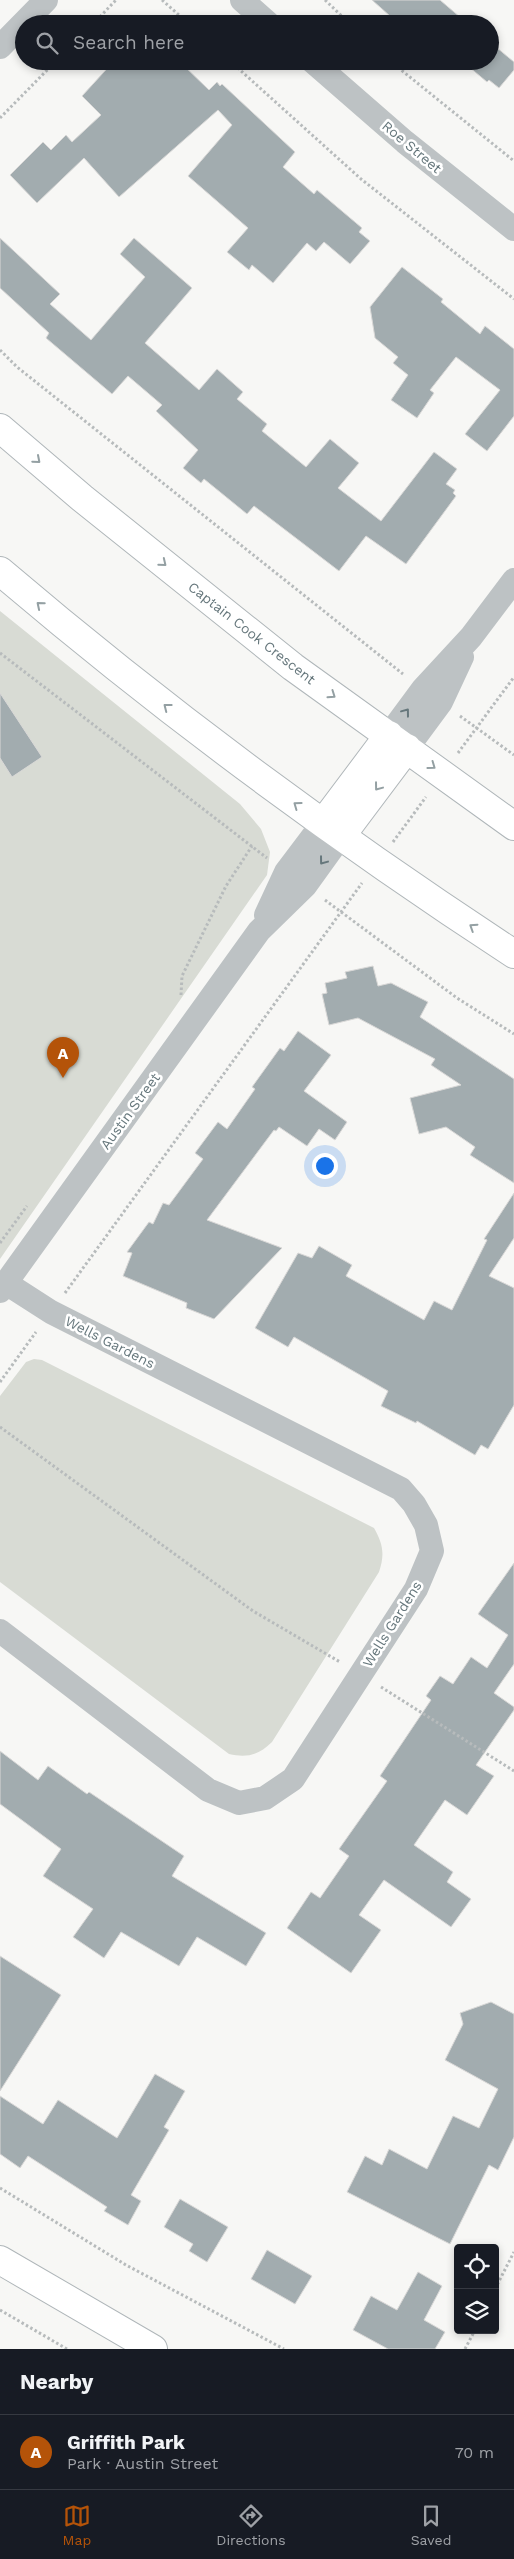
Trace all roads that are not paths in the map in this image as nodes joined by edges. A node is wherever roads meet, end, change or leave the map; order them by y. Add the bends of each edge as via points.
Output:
1 (46, 0) edge
2 (242, 0) edge
3 (31, 15) edge
4 (259, 15) edge
5 (15, 32) edge
6 (0, 47) edge
7 (322, 70) edge
8 (514, 229) edge
9 (0, 428) edge
10 (0, 571) edge
11 (514, 580) edge
12 (398, 741) junction
13 (514, 826) edge
14 (332, 830) junction
15 (514, 954) edge
16 (3, 1287) edge
17 (0, 1631) edge
18 (0, 2260) edge
19 (153, 2349) edge

1 - 3 street
2 - 4 street
5 - 6 street
7 - 8 street, Roe Street via 405,142
9 -> 12 main road, Captain Cook Crescent via 278,655
14 -> 10 main road via 206,738
11 - 12 street via 471,637 441,702
12 -> 13 main road, Captain Cook Crescent
12 - 14 main road
15 -> 14 main road
14 - 16 street, Austin Street via 304,886 260,930
16 - 17 street, Wells Gardens via 401,1489 426,1525 432,1551 416,1589 294,1779 265,1798 239,1803 208,1790
18 - 19 main road

